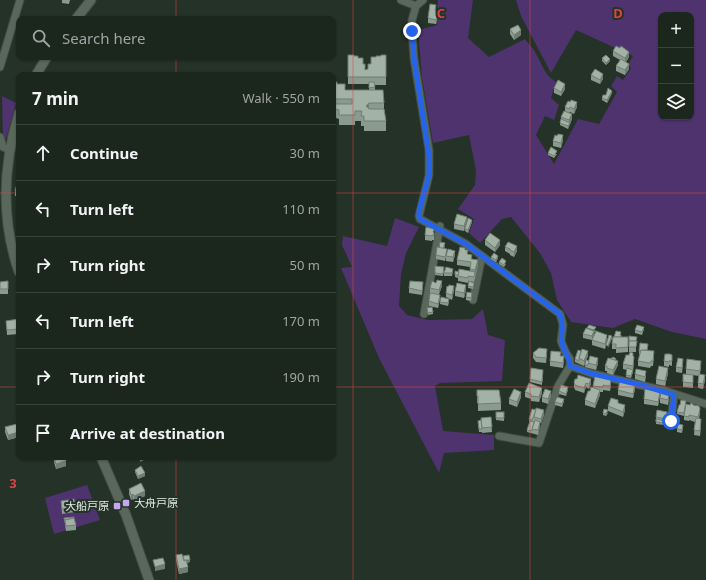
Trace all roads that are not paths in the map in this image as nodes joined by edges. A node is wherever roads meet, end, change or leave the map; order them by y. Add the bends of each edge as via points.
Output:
1 (20, 0) edge
2 (91, 0) edge
3 (401, 0) edge
4 (423, 0) edge
5 (416, 6) junction
6 (78, 16) edge
7 (44, 60) edge
8 (0, 67) edge
9 (38, 72) edge
10 (16, 125) edge
11 (0, 137) edge
12 (10, 150) junction
13 (4, 223) edge
14 (439, 228) junction
15 (482, 256) junction
16 (16, 262) edge
17 (473, 300) dead end
18 (424, 314) dead end
19 (570, 366) junction
20 (674, 395) junction
21 (706, 404) edge
22 (671, 421) dead end
23 (500, 436) dead end
24 (102, 460) edge
25 (149, 580) edge

1 - 8 street
2 - 6 main road
3 - 5 street
4 - 5 street
5 - 14 street via 412,20 414,59 429,150 429,175 419,216 420,219
7 - 9 main road
10 - 12 main road
11 - 12 street via 3,147
12 - 13 main road
13 - 16 main road
14 - 15 street
14 - 18 street
15 - 17 street
15 - 19 street via 560,314 563,325 561,341 570,359
19 - 20 street
19 - 23 street via 558,386 539,443
20 - 21 street
20 - 22 street
24 - 25 main road via 126,515

